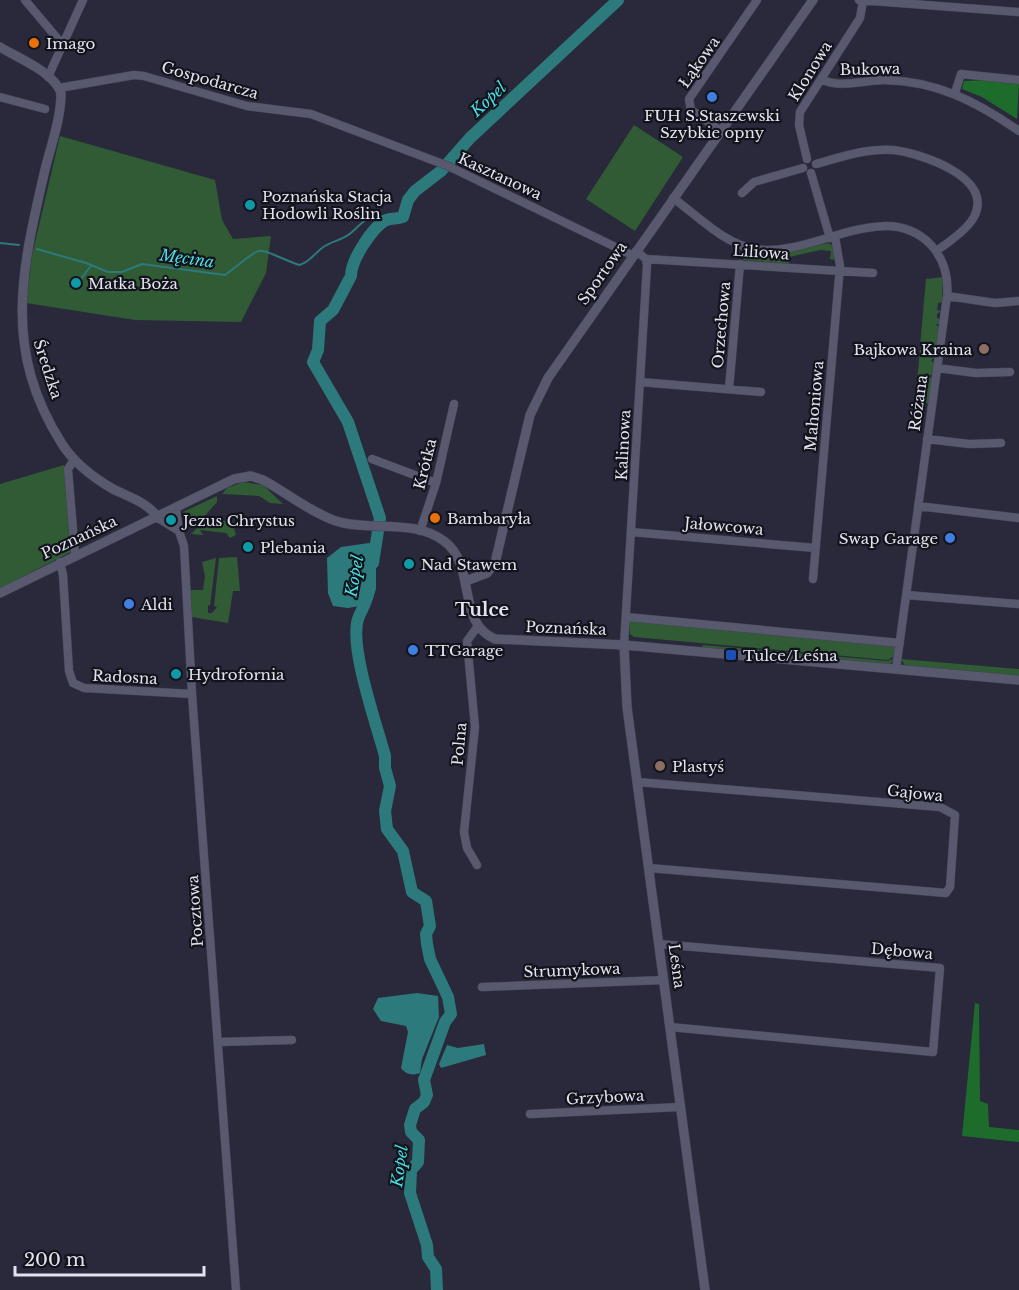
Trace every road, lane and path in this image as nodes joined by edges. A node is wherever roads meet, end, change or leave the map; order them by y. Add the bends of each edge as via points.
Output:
1 (25, 0) edge
2 (83, 0) edge
3 (757, 0) edge
4 (813, 0) edge
5 (858, 0) edge
6 (863, 0) edge
7 (1019, 12) edge
8 (63, 44) junction
9 (0, 47) edge
10 (48, 77) junction
11 (820, 79) junction
12 (1019, 80) edge
13 (59, 88) junction
14 (955, 93) junction
15 (0, 97) edge
16 (45, 109) dead end
17 (351, 130) joint
18 (721, 131) junction
19 (1019, 131) edge
20 (807, 159) junction
21 (816, 164) junction
22 (802, 168) junction
23 (811, 173) junction
24 (742, 193) dead end
25 (673, 198) junction
26 (832, 237) junction
27 (936, 251) junction
28 (634, 253) junction
29 (646, 259) junction
30 (740, 264) junction
31 (840, 270) junction
32 (873, 273) dead end
33 (947, 296) junction
34 (1019, 301) edge
35 (937, 368) junction
36 (1010, 372) dead end
37 (640, 382) junction
38 (729, 389) junction
39 (761, 392) dead end
40 (454, 404) dead end
41 (927, 439) junction
42 (1001, 442) dead end
43 (372, 459) dead end
44 (74, 460) junction
45 (436, 483) junction
46 (918, 506) junction
47 (176, 509) junction
48 (158, 518) junction
49 (1019, 518) edge
50 (179, 531) junction
51 (420, 531) junction
52 (631, 532) junction
53 (815, 548) junction
54 (75, 554) junction
55 (60, 562) junction
56 (813, 579) dead end
57 (466, 581) junction
58 (0, 593) edge
59 (906, 595) junction
60 (1018, 605) edge
61 (626, 617) junction
62 (478, 626) junction
63 (900, 642) junction
64 (624, 645) junction
65 (896, 669) junction
66 (1019, 680) edge
67 (192, 694) junction
68 (637, 782) junction
69 (477, 866) dead end
70 (649, 868) junction
71 (659, 944) junction
72 (664, 980) junction
73 (482, 987) dead end
74 (670, 1027) junction
75 (292, 1040) dead end
76 (218, 1042) junction
77 (680, 1107) junction
78 (530, 1114) dead end
79 (236, 1290) edge
80 (705, 1290) edge

1 - 8 street
2 - 8 street
3 - 18 street, Łąkowa via 689,99 691,110
4 - 18 street, Sportowa
5 - 6 street
6 - 7 street
6 - 11 street, Klonowa via 860,18
8 - 10 street
9 - 10 street
10 - 13 street
11 - 14 street, Bukowa via 835,83 910,82
11 - 20 street, Klonowa via 799,117
12 - 14 street via 957,74
13 - 17 street, Gospodarcza via 144,76 247,106 311,114
13 - 44 street, Średzka via 59,109 28,245 21,311 23,344 32,376 55,431
14 - 19 street, Bukowa
15 - 16 street
17 - 28 street, Kasztanowa via 448,166
18 - 25 street, Sportowa
20 - 21 street
20 - 22 street
21 - 23 street
21 - 27 street via 891,150 934,160 958,174 975,194 976,211 968,224
22 - 23 street
22 - 24 street via 754,182
23 - 26 street
25 - 26 street via 731,241 749,248 784,250
25 - 28 street, Sportowa
26 - 27 street via 894,225 917,234
26 - 31 street, Mahoniowa
27 - 33 street, Różana via 946,274
28 - 29 street
28 - 57 street, Sportowa via 536,401 523,440 495,563 484,575
29 - 30 street, Liliowa
29 - 37 street, Kalinowa
30 - 31 street, Liliowa
30 - 38 street, Orzechowa
31 - 32 street, Liliowa
31 - 53 street, Mahoniowa
33 - 34 street via 999,303
33 - 35 street, Różana
35 - 36 street
35 - 41 street, Różana
37 - 38 street
37 - 52 street, Kalinowa
38 - 39 street
40 - 45 street, Krótka
41 - 42 street via 969,444
41 - 46 street, Różana
43 - 45 street
44 - 48 street, Średzka via 99,481 150,507
44 - 54 street via 68,469
45 - 51 street, Krótka
46 - 49 street
46 - 59 street, Różana
47 - 48 street, Poznańska
47 - 50 street, Pocztowa
47 - 51 street, Poznańska via 237,477 252,476 335,520
48 - 50 street
48 - 54 street, Poznańska
50 - 67 street, Pocztowa via 184,546
51 - 57 street, Poznańska via 437,537 452,549
52 - 53 street, Jałowcowa
52 - 61 street, Kalinowa
53 - 56 street, Mahoniowa
54 - 55 street, Poznańska
55 - 58 street, Poznańska
55 - 67 street, Radosna via 73,683 84,688
57 - 62 street, Poznańska
59 - 60 street
59 - 63 street, Różana
61 - 63 street, Poznańska
61 - 64 street, Kalinowa
62 - 64 street, Poznańska via 487,635 503,640
62 - 69 street, Polna via 467,640 475,719 464,832
63 - 65 street, Różana
64 - 65 street, Poznańska
64 - 68 street, Leśna via 623,670
65 - 66 street, Poznańska
67 - 76 street, Pocztowa
68 - 70 street, Leśna
68 - 70 street, Gajowa via 940,807 955,815 950,887 946,893
70 - 71 street, Leśna
71 - 72 street, Leśna
71 - 74 street, Dębowa via 940,968 933,1052
72 - 73 street, Strumykowa
72 - 74 street, Leśna
74 - 77 street, Leśna
75 - 76 street
76 - 79 street, Pocztowa
77 - 78 street, Grzybowa
77 - 80 street, Leśna

